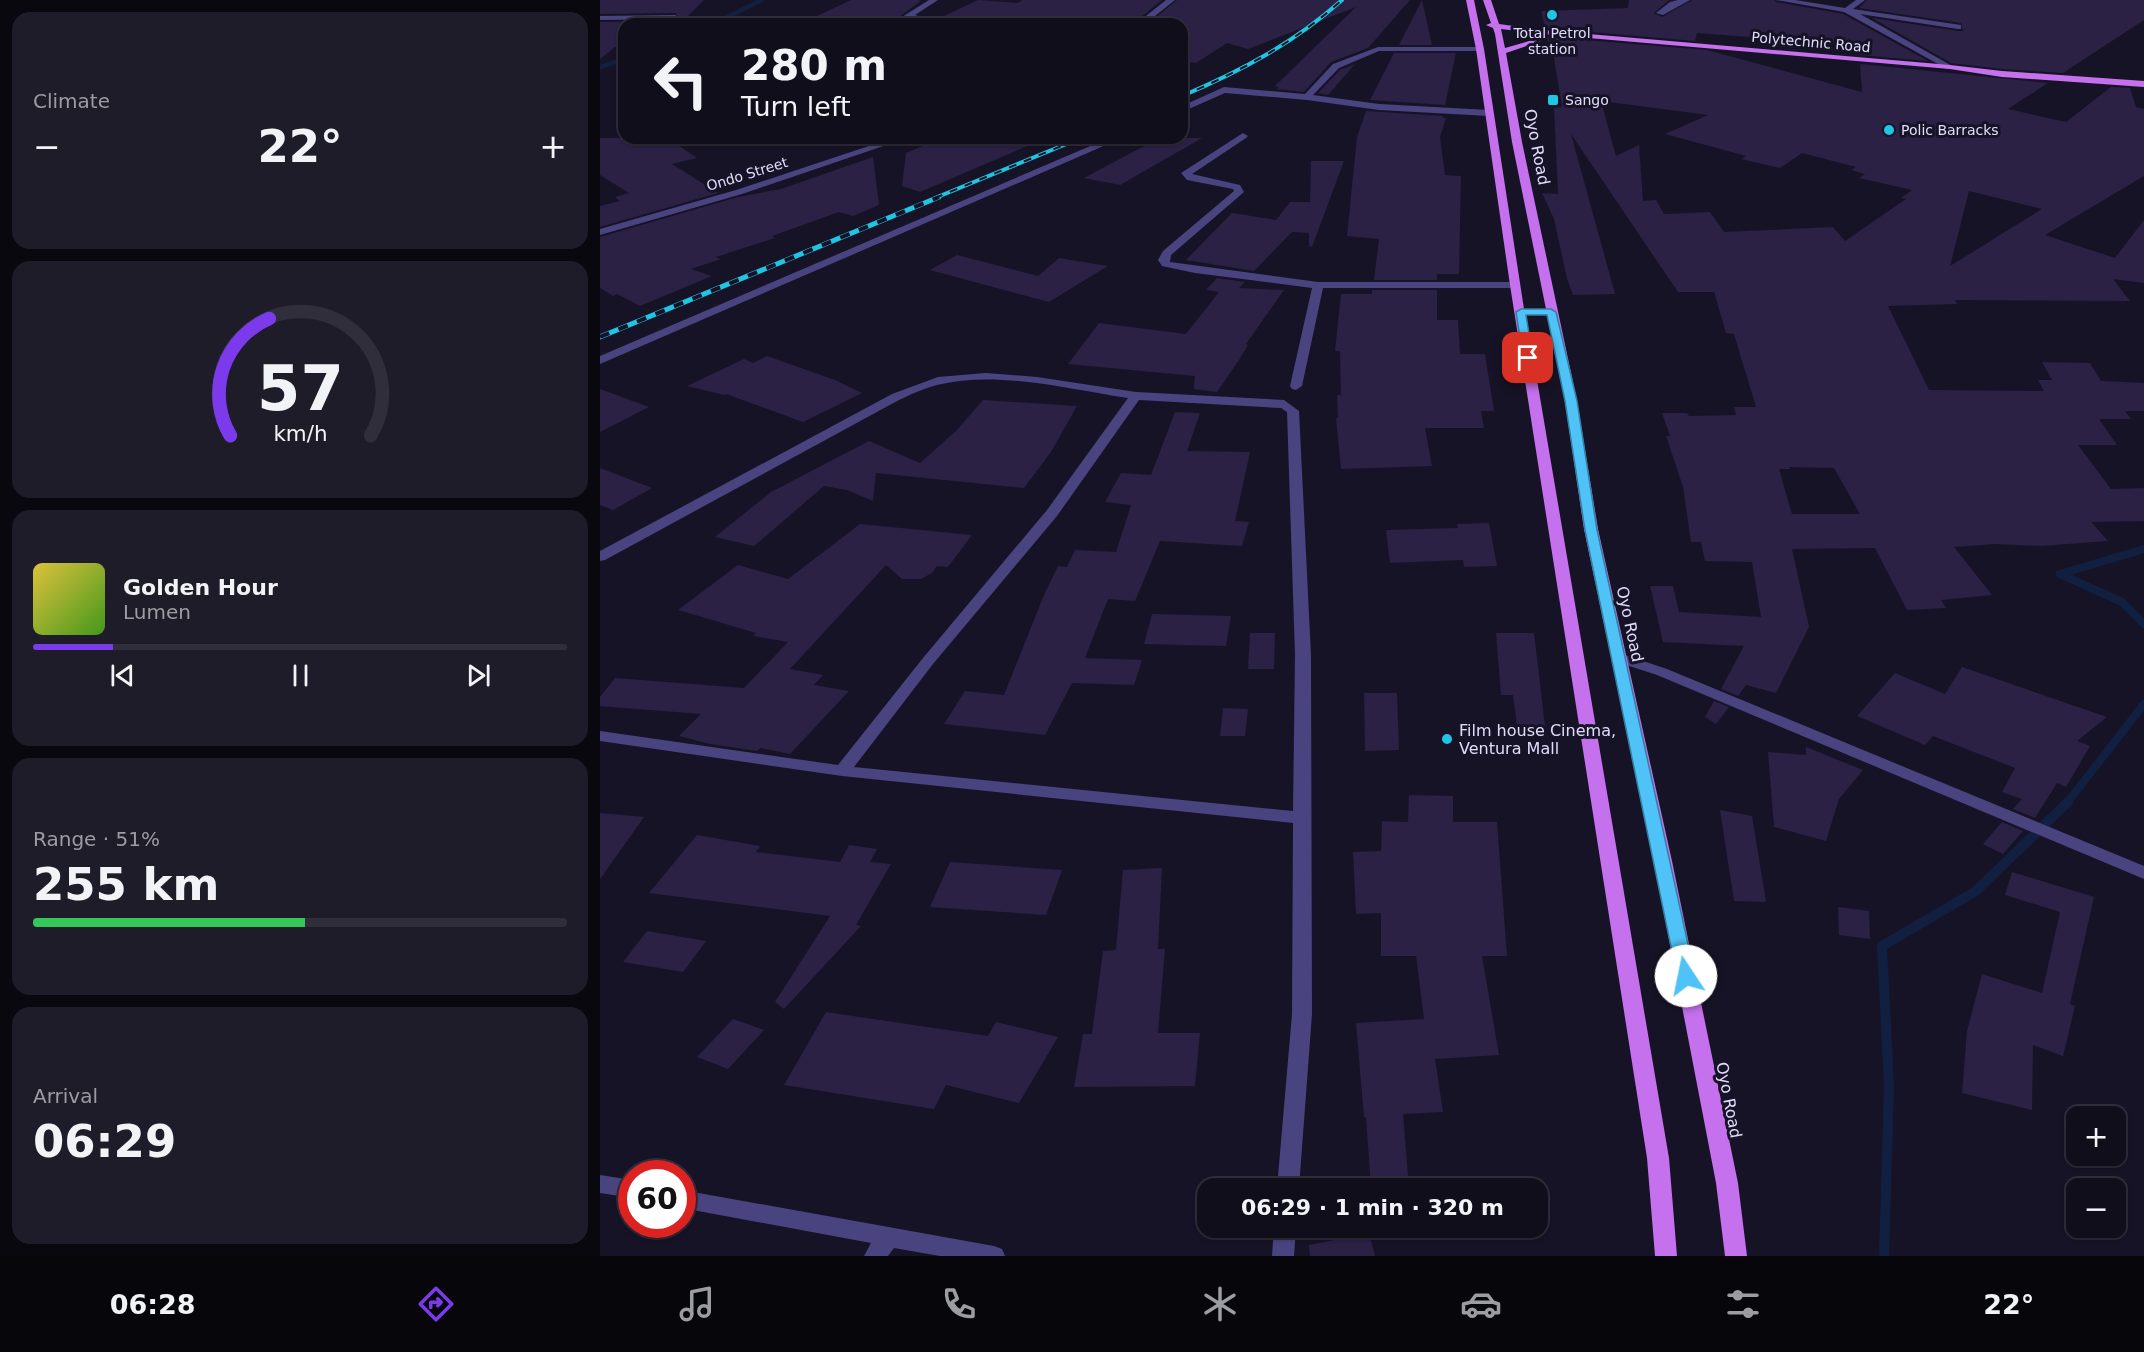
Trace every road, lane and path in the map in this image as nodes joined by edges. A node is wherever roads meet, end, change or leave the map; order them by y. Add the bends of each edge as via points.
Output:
1 (934, 0) edge
2 (1171, 0) edge
3 (1470, 0) edge
4 (1487, 0) edge
5 (1686, 0) edge
6 (1780, 0) edge
7 (1861, 0) edge
8 (1846, 10) junction
9 (1660, 13) dead end
10 (910, 16) junction
11 (673, 17) dead end
12 (600, 18) edge
13 (906, 18) edge
14 (918, 18) edge
15 (1148, 18) edge
16 (1476, 27) junction
17 (1958, 27) dead end
18 (1498, 30) junction
19 (1543, 39) junction
20 (1480, 49) junction
21 (1698, 49) junction
22 (1501, 52) junction
23 (1950, 67) junction
24 (2144, 84) edge
25 (2144, 90) edge
26 (1307, 98) junction
27 (1188, 106) edge
28 (1489, 113) junction
29 (1243, 136) dead end
30 (872, 144) edge
31 (886, 144) edge
32 (1103, 144) edge
33 (878, 147) junction
34 (600, 232) edge
35 (1318, 285) junction
36 (1515, 285) junction
37 (1521, 312) junction
38 (1551, 312) junction
39 (600, 360) edge
40 (1296, 386) dead end
41 (1136, 396) junction
42 (600, 557) edge
43 (1619, 658) junction
44 (600, 736) edge
45 (842, 771) junction
46 (1302, 818) junction
47 (2144, 873) edge
48 (1289, 1178) edge
49 (600, 1184) edge
50 (618, 1187) edge
51 (696, 1202) edge
52 (889, 1237) junction
53 (1284, 1238) edge
54 (875, 1256) edge
55 (994, 1256) edge
56 (1283, 1256) edge
57 (1666, 1256) edge
58 (1736, 1256) edge

1 - 10 street
2 - 15 street
3 - 16 main road
4 - 18 main road, Oyo Road
5 - 9 street
6 - 8 street
7 - 8 street
8 - 17 street
8 - 23 street
10 - 13 street
10 - 14 street
11 - 12 street
16 - 18 main road, Polytechnic Road
16 - 20 main road
18 - 19 main road, Polytechnic Road
18 - 21 main road, Polytechnic Road
18 - 22 main road, Oyo Road
19 - 21 main road, Polytechnic Road
19 - 22 main road
20 - 26 street via 1378,49 1336,66
20 - 28 main road
21 - 23 main road, Polytechnic Road
21 - 25 main road, Polytechnic Road
22 - 38 main road, Oyo Road
23 - 24 main road, Polytechnic Road
26 - 27 street via 1224,90
26 - 28 street via 1378,107
28 - 36 main road
29 - 35 street via 1186,173 1190,178 1237,187 1239,192 1163,260 1172,266 1195,270
30 - 33 street
31 - 33 street, Ondo Street
32 - 39 street
33 - 34 street, Ondo Street
35 - 36 street
35 - 40 street
36 - 37 main road
37 - 38 main road
37 - 57 main road via 1658,1158
38 - 43 main road, Oyo Road
41 - 42 street via 1008,378 973,376 936,381 882,405
41 - 45 street via 1052,513
41 - 46 street via 1284,405 1293,411 1304,656
43 - 47 street via 1662,672
43 - 58 main road, Oyo Road via 1666,872 1727,1184
44 - 45 street
45 - 46 street
46 - 48 street via 1302,1014
49 - 50 street
51 - 52 street
52 - 54 street
52 - 55 street
53 - 56 street

